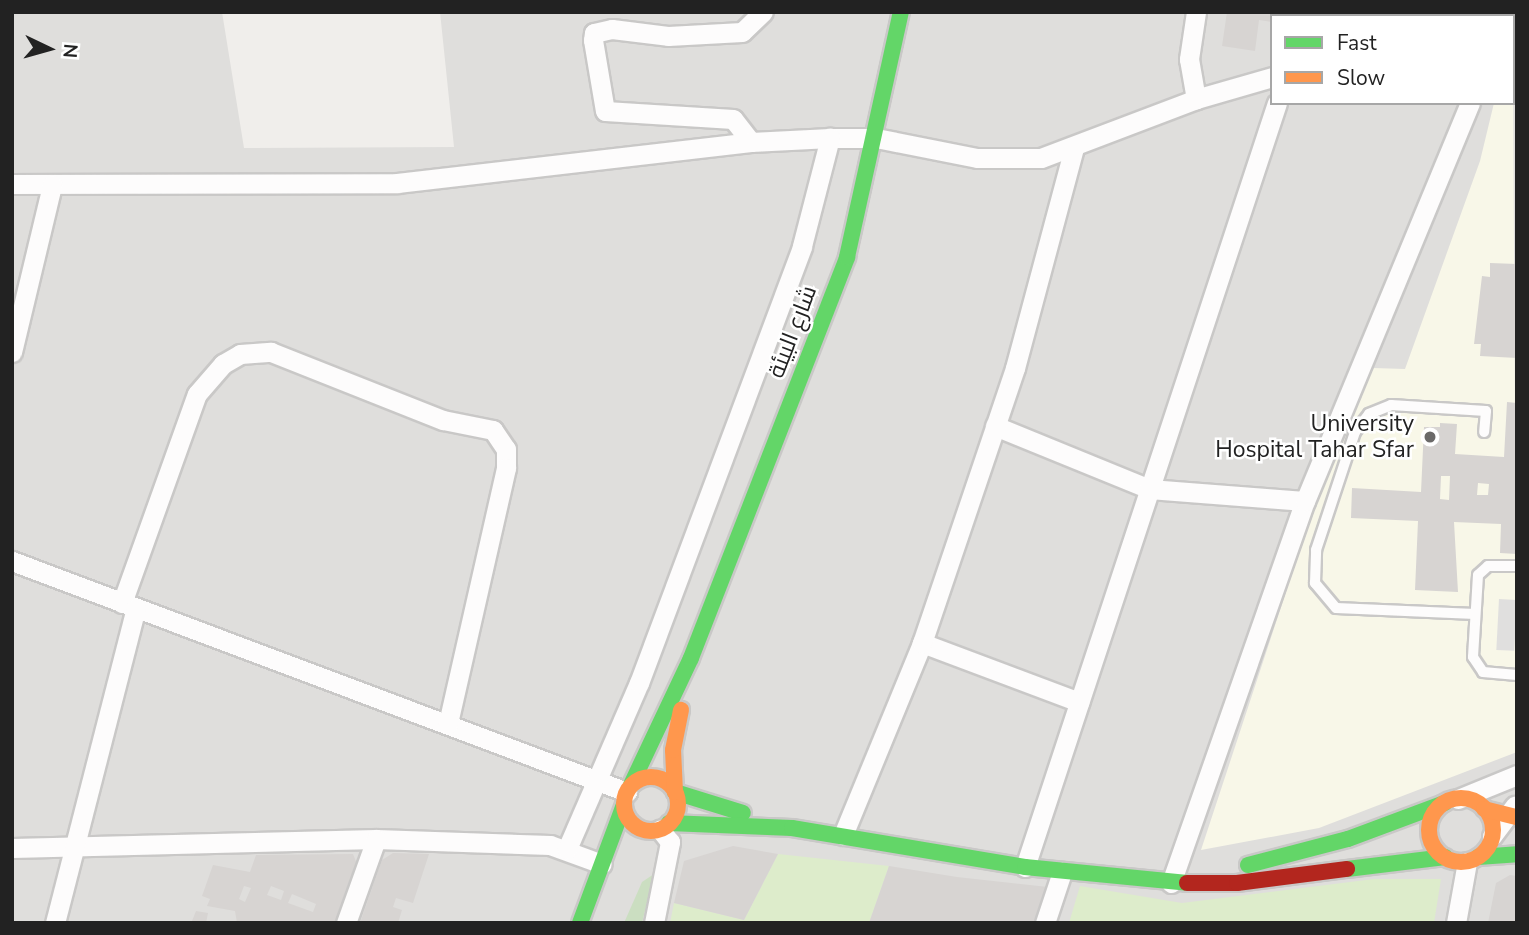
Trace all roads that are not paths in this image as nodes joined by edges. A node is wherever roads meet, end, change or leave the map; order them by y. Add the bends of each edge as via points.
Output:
1 (763, 12) edge
2 (901, 12) edge
3 (1196, 12) edge
4 (1270, 78) edge
5 (1196, 99) junction
6 (1276, 105) edge
7 (1469, 105) edge
8 (830, 138) junction
9 (876, 138) junction
10 (751, 142) junction
11 (1074, 148) junction
12 (12, 184) edge
13 (52, 185) junction
14 (12, 352) edge
15 (995, 426) junction
16 (1484, 432) dead end
17 (1149, 489) junction
18 (1305, 501) junction
19 (12, 561) edge
20 (1517, 566) edge
21 (129, 605) junction
22 (1475, 614) junction
23 (922, 643) junction
24 (691, 658) junction
25 (1517, 675) edge
26 (1079, 702) junction
27 (448, 724) junction
28 (1517, 775) edge
29 (596, 780) junction
30 (675, 792) junction
31 (627, 794) junction
32 (1451, 801) junction
33 (1484, 809) junction
34 (1514, 812) edge
35 (661, 828) junction
36 (792, 828) junction
37 (843, 835) junction
38 (1492, 836) junction
39 (376, 838) junction
40 (75, 844) junction
41 (12, 848) edge
42 (566, 849) junction
43 (634, 849) dead end
44 (1517, 854) edge
45 (1445, 857) junction
46 (1472, 859) junction
47 (610, 867) junction
48 (1025, 867) junction
49 (1062, 872) junction
50 (1171, 883) junction
51 (581, 921) edge
52 (55, 923) edge
53 (346, 923) edge
54 (654, 923) edge
55 (1045, 923) edge
56 (1455, 923) edge

1 - 10 street via 742,32 668,36 601,30 593,40 606,111 733,118
2 - 9 street, شارع البيئة
3 - 5 street via 1189,59
4 - 5 street
5 - 11 street
6 - 17 street
7 - 18 street
8 - 9 street
8 - 10 street
8 - 29 street via 797,259 639,683
9 - 11 street via 997,159 1041,158
9 - 24 street, شارع البيئة via 847,257
10 - 13 street via 397,183
11 - 15 street
12 - 13 street
13 - 14 street
15 - 17 street
15 - 23 street
16 - 22 lane via 1486,411 1391,405 1369,414 1355,432 1316,550 1315,583 1336,608
17 - 18 street
17 - 26 street
18 - 50 street
19 - 21 street
20 - 22 lane via 1480,571
21 - 27 street
21 - 27 street via 197,394 223,364 240,354 271,352 443,420 493,430 506,449 506,468
21 - 40 street
22 - 25 lane via 1476,667 1488,674
23 - 26 street
23 - 37 street
24 - 30 street, شارع البيئة via 673,750
24 - 31 street, شارع البيئة
26 - 48 street
27 - 29 street
28 - 32 street
29 - 31 street
29 - 42 street
30 - 31 street via 655,777
30 - 35 street via 677,808
30 - 36 street
31 - 35 street via 637,827
31 - 47 street, شارع البيئة
32 - 33 street
32 - 45 street via 1429,830
32 - 50 street via 1300,853
33 - 34 street
33 - 38 street
34 - 38 street
35 - 36 street
35 - 43 street
35 - 54 street via 670,842
36 - 37 street
37 - 48 street
38 - 46 street
39 - 40 street
39 - 42 street
39 - 53 street
40 - 41 street
40 - 52 street
42 - 47 street
44 - 46 street
45 - 46 street
45 - 50 street via 1237,883
46 - 56 street
47 - 51 street, شارع البيئة
48 - 49 street
49 - 50 street
49 - 55 street

